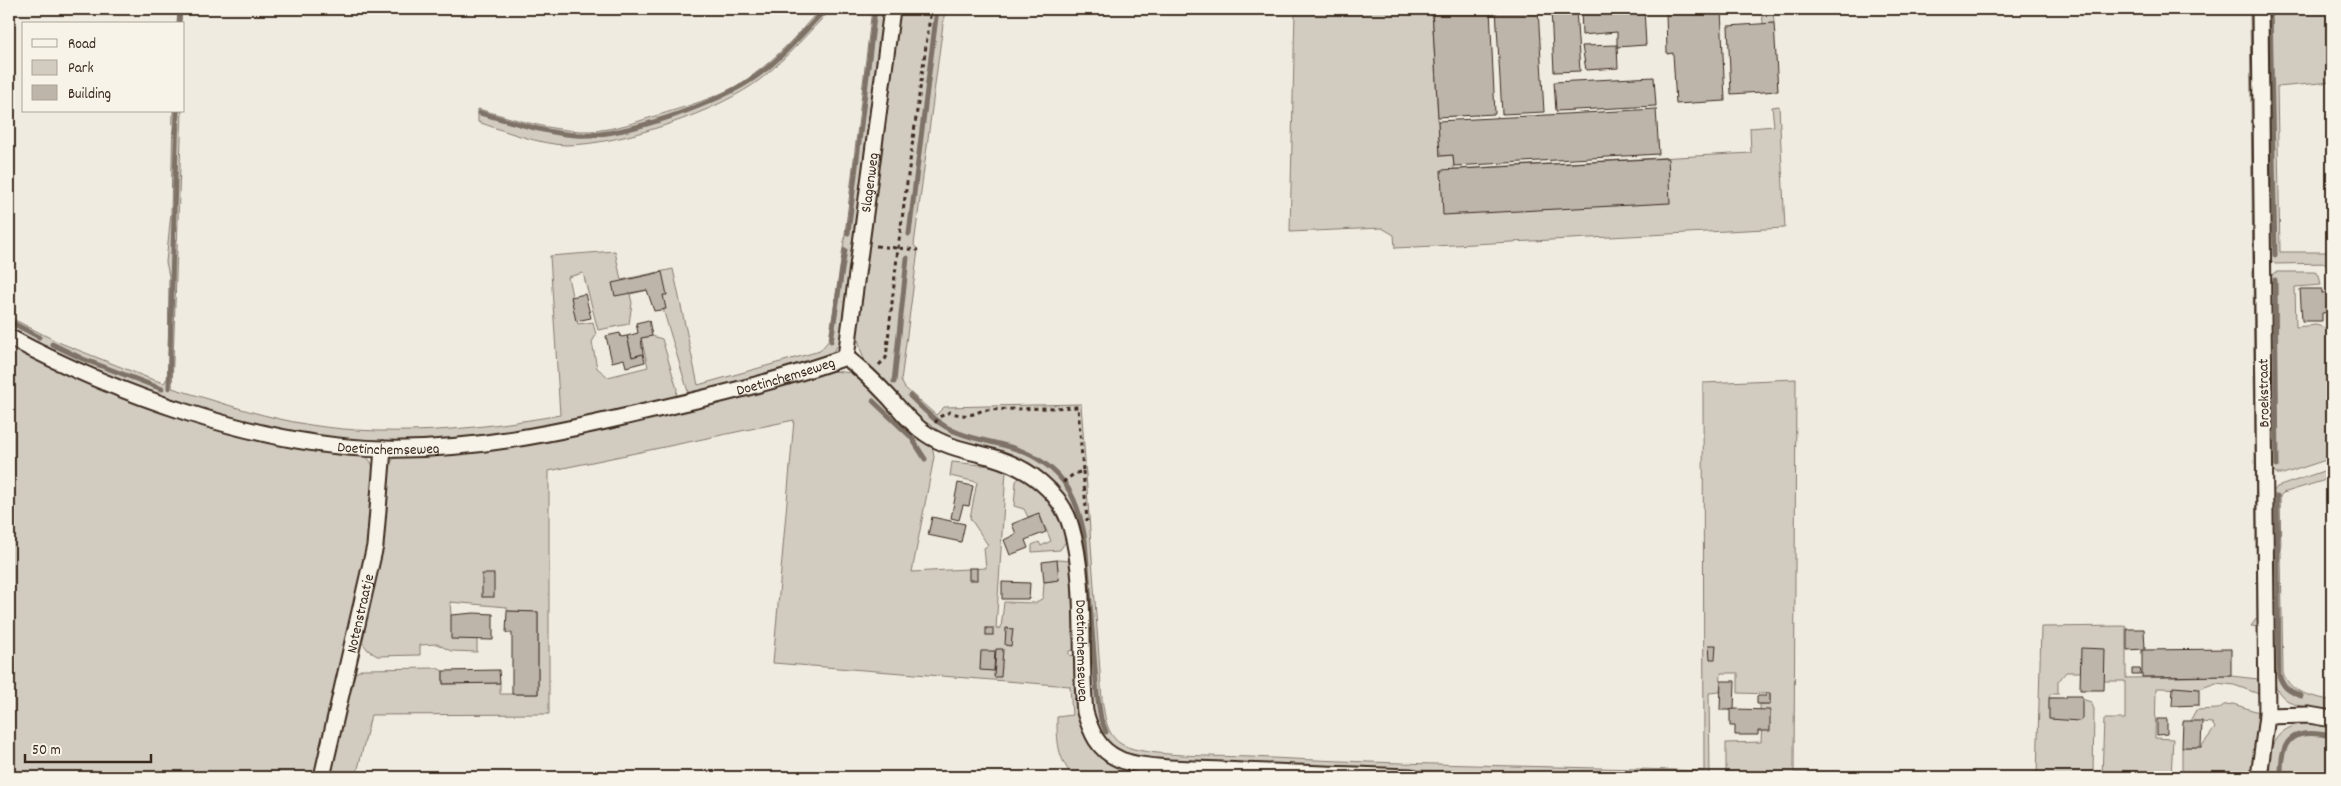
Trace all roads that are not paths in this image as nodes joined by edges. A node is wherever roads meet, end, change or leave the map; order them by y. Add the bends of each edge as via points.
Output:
1 (892, 9) edge
2 (2260, 9) edge
3 (9, 337) edge
4 (846, 357) junction
5 (383, 449) junction
6 (2266, 716) junction
7 (2332, 719) edge
8 (322, 777) edge
9 (1411, 777) edge
10 (2260, 777) edge

1 - 4 street, Slagenweg
2 - 6 street, Broekstraat
3 - 5 street, Doetinchemseweg via 88,375 208,419 308,442
4 - 5 street, Doetinchemseweg via 768,382 588,426 480,444
4 - 9 street, Doetinchemseweg via 924,433 949,446 1014,465 1051,491 1063,508 1070,525 1078,569 1085,712 1089,728 1108,753 1132,763 1192,769
5 - 8 street, Notenstraatje via 375,546
6 - 7 street via 2309,715
6 - 10 street, Broekstraat

